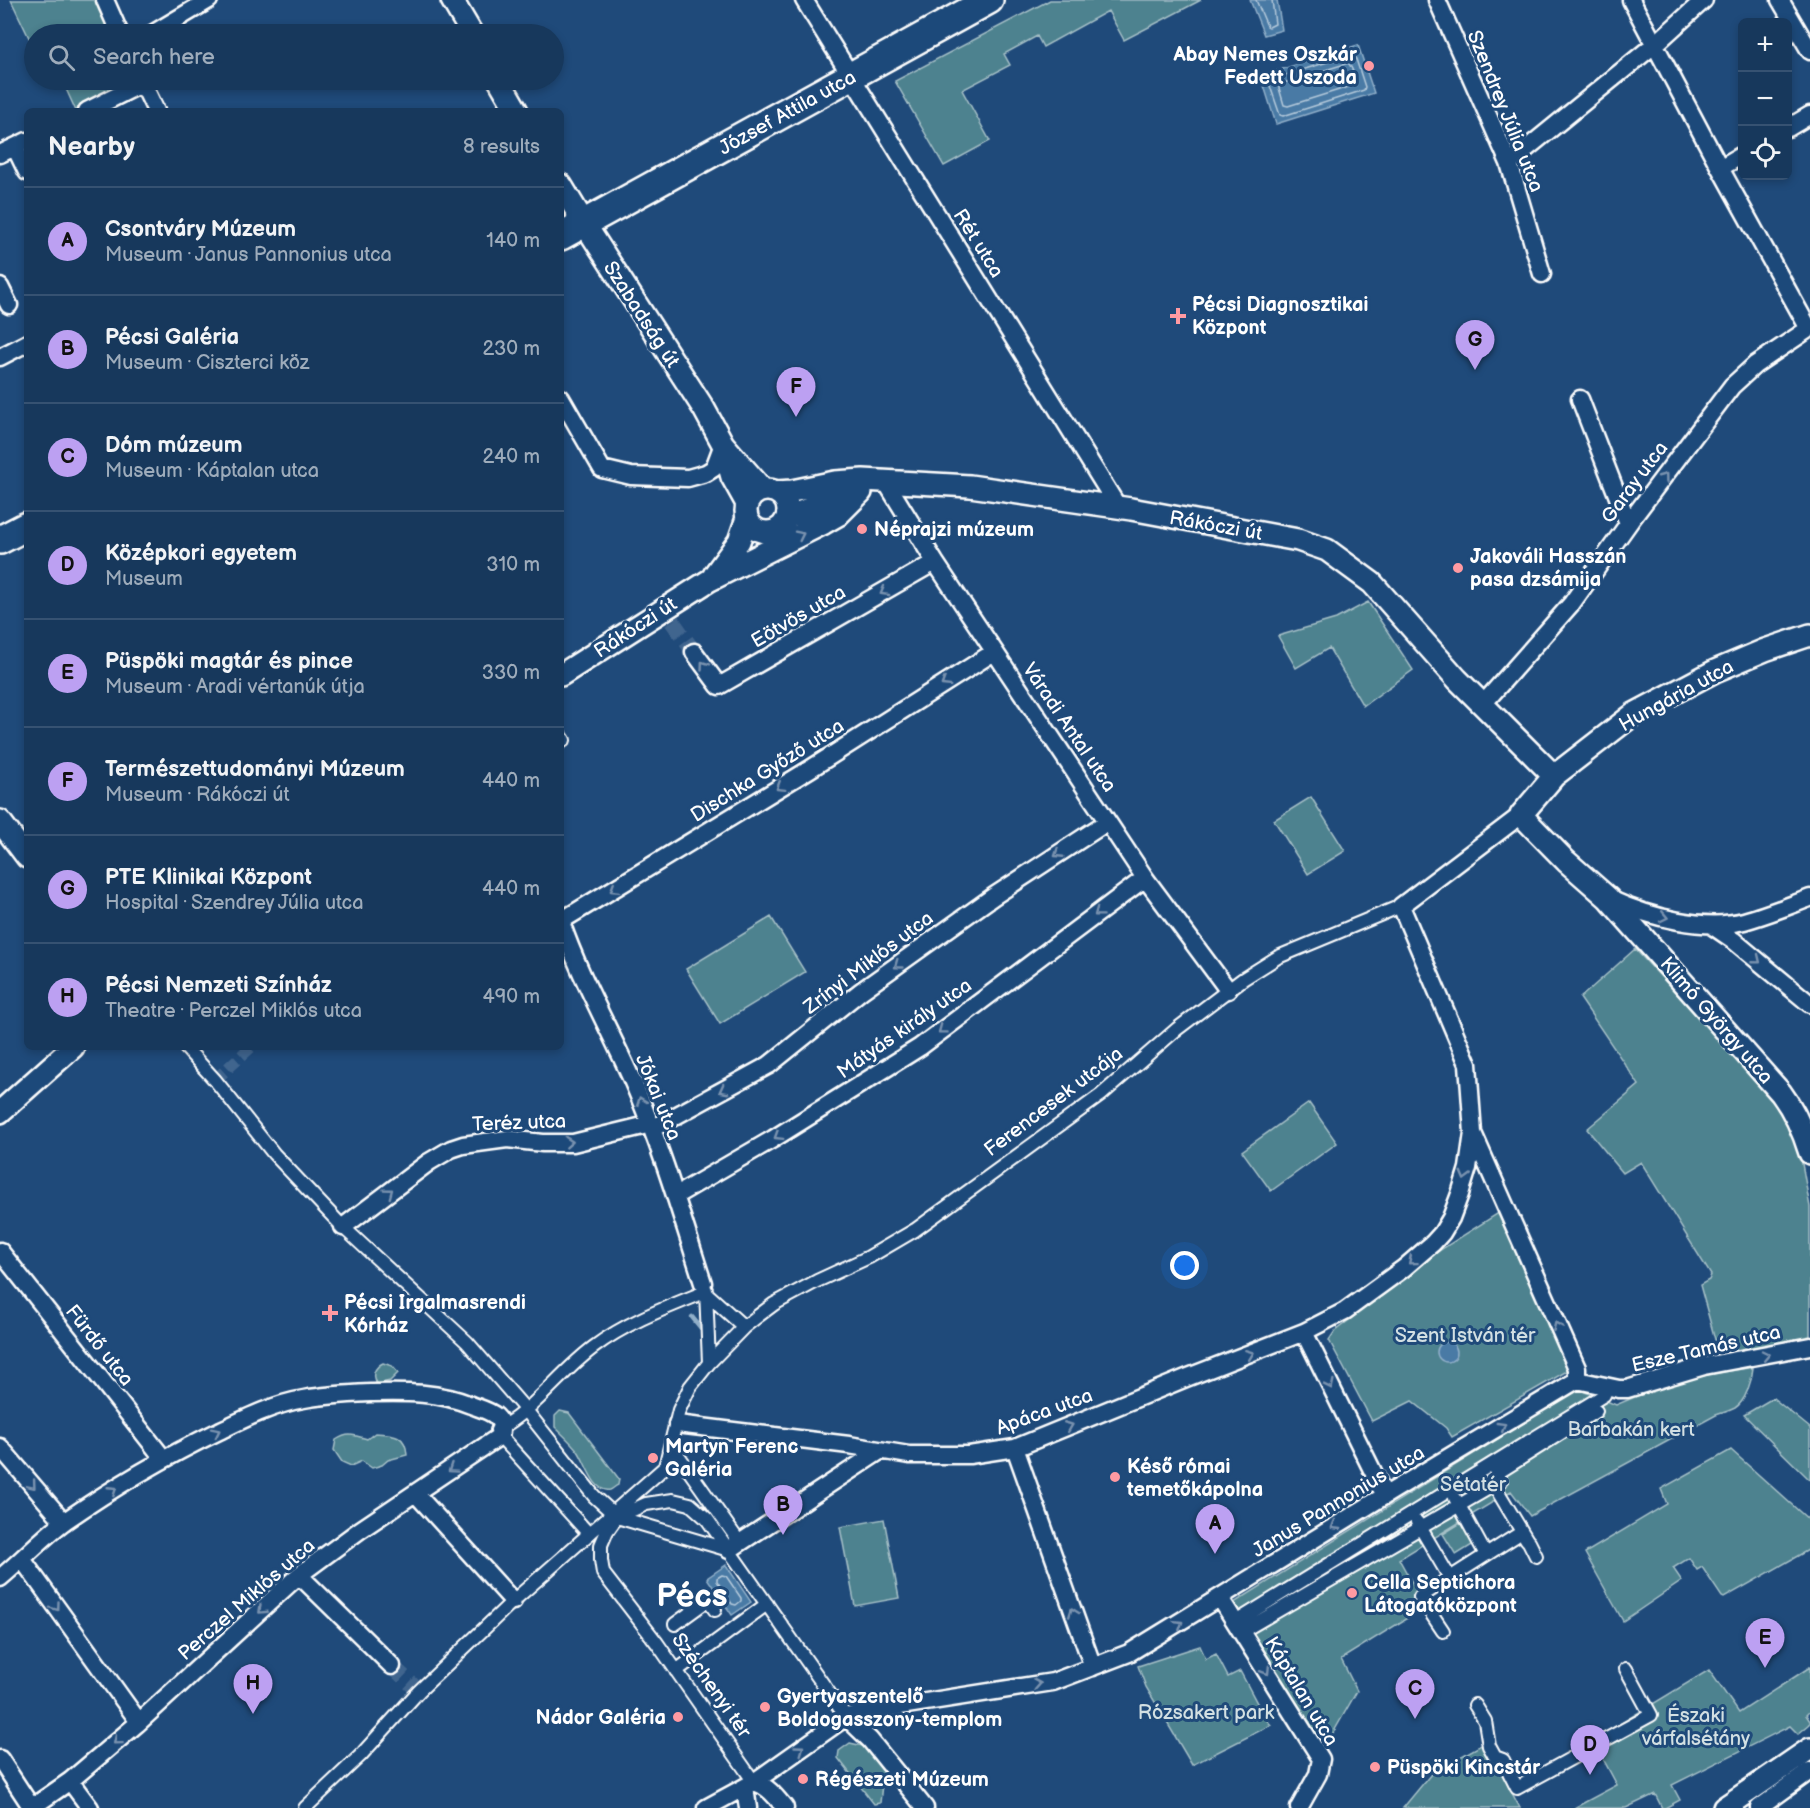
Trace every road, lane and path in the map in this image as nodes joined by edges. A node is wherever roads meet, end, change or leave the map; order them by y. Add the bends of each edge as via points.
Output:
1 (105, 0) edge
2 (209, 0) edge
3 (452, 0) edge
4 (804, 0) edge
5 (989, 0) edge
6 (1437, 0) edge
7 (1631, 0) edge
8 (1704, 0) edge
9 (1780, 0) edge
10 (116, 24) edge
11 (169, 24) edge
12 (466, 24) edge
13 (1655, 44) junction
14 (1810, 51) edge
15 (851, 77) junction
16 (126, 90) edge
17 (146, 90) edge
18 (505, 90) edge
19 (92, 108) edge
20 (155, 108) edge
21 (515, 108) edge
22 (1810, 115) edge
23 (1791, 126) edge
24 (14, 147) edge
25 (1738, 158) edge
26 (1509, 163) junction
27 (24, 166) edge
28 (1720, 168) junction
29 (564, 197) edge
30 (572, 230) edge
31 (1542, 274) dead end
32 (0, 287) edge
33 (9, 305) dead end
34 (1810, 328) edge
35 (24, 345) edge
36 (0, 357) edge
37 (1580, 399) dead end
38 (564, 403) edge
39 (723, 444) junction
40 (886, 482) junction
41 (861, 492) junction
42 (758, 501) junction
43 (1118, 507) junction
44 (788, 518) junction
45 (1628, 523) junction
46 (768, 532) junction
47 (935, 562) junction
48 (719, 575) junction
49 (1810, 635) edge
50 (694, 652) tunnel mouth
51 (994, 652) junction
52 (564, 673) edge
53 (1483, 704) junction
54 (1554, 776) junction
55 (1521, 815) junction
56 (0, 821) edge
57 (1107, 822) junction
58 (24, 852) edge
59 (1145, 878) junction
60 (1608, 898) junction
61 (1810, 898) edge
62 (1401, 906) junction
63 (564, 920) edge
64 (1711, 925) junction
65 (564, 931) edge
66 (1228, 990) junction
67 (1810, 1005) edge
68 (70, 1050) edge
69 (188, 1050) edge
70 (0, 1112) edge
71 (649, 1124) junction
72 (1473, 1133) junction
73 (1810, 1153) edge
74 (675, 1196) junction
75 (343, 1227) junction
76 (1, 1257) edge
77 (705, 1286) junction
78 (744, 1327) junction
79 (1304, 1332) junction
80 (1810, 1346) edge
81 (709, 1363) junction
82 (1577, 1380) junction
83 (1608, 1393) junction
84 (525, 1409) junction
85 (1596, 1411) dead end
86 (677, 1424) junction
87 (500, 1432) junction
88 (671, 1445) junction
89 (0, 1447) edge
90 (1015, 1448) junction
91 (880, 1451) junction
92 (163, 1458) junction
93 (1484, 1469) junction
94 (1494, 1485) junction
95 (1451, 1490) junction
96 (416, 1494) junction
97 (1385, 1496) junction
98 (1459, 1504) junction
99 (1412, 1513) junction
100 (615, 1514) junction
101 (64, 1522) junction
102 (1421, 1528) junction
103 (589, 1534) junction
104 (1526, 1538) junction
105 (734, 1546) junction
106 (1486, 1555) junction
107 (1536, 1556) dead end
108 (22, 1560) junction
109 (299, 1575) junction
110 (0, 1578) edge
111 (1450, 1578) junction
112 (1220, 1598) junction
113 (513, 1601) junction
114 (767, 1604) junction
115 (715, 1610) dead end
116 (675, 1624) dead end
117 (1239, 1626) junction
118 (1443, 1630) dead end
119 (392, 1666) tunnel mouth
120 (1093, 1667) junction
121 (1626, 1670) dead end
122 (676, 1671) junction
123 (1475, 1705) dead end
124 (846, 1717) junction
125 (139, 1722) junction
126 (1810, 1749) edge
127 (0, 1760) edge
128 (1810, 1771) edge
129 (70, 1781) junction
130 (750, 1785) junction
131 (31, 1808) edge
132 (90, 1808) edge
133 (305, 1808) edge
134 (706, 1808) edge
135 (748, 1808) edge
136 (785, 1808) edge
137 (925, 1808) edge
138 (1299, 1808) edge
139 (1724, 1808) edge
140 (1759, 1808) edge

1 - 10 street
2 - 11 street
3 - 12 street
4 - 15 street, Rét utca
5 - 15 main road, József Attila utca
6 - 26 street, Szendrey Júlia utca
7 - 13 street
8 - 13 street
9 - 14 street
13 - 26 street
13 - 28 street
15 - 30 main road, József Attila utca
15 - 43 street, Rét utca
16 - 19 street
17 - 20 street
18 - 21 street
22 - 23 street
24 - 27 street
25 - 28 street
26 - 31 street, Szendrey Júlia utca
28 - 34 street
29 - 30 street, Szabadság út
30 - 39 street, Szabadság út via 698,400
32 - 33 street
45 -> 34 street, Garay utca via 1732,386 1755,364
35 - 36 street
37 - 45 street
38 - 39 street via 602,469 631,476 688,478 714,468
39 - 42 street, Szabadság út
40 - 41 street, Rákóczi út
40 - 42 street, Rákóczi út via 835,482
40 - 43 street, Rákóczi út via 970,486
40 - 47 street, Váradi Antal utca
41 - 44 street, Rákóczi út
48 -> 41 street, Rákóczi út via 838,515
42 - 44 street via 783,497
42 - 46 street via 752,526
42 - 48 street, Rákóczi út
43 - 53 street, Rákóczi út via 1298,540 1327,550 1372,583
44 - 46 street via 780,528
45 - 53 street, Garay utca via 1572,603
46 - 48 street, Rákóczi út
47 -> 50 street, Eötvös utca via 719,686
47 - 51 street, Váradi Antal utca
48 - 52 street, Rákóczi út via 668,614
49 - 54 street, Hungária utca via 1715,670 1635,714
51 - 57 street, Váradi Antal utca
51 -> 63 street, Dischka Győző utca
53 - 54 street, Rákóczi út
54 - 55 street, Hungária utca
55 - 60 street, Klimó György utca
55 - 62 street, Ferencesek utcája
56 - 58 street
57 - 59 street, Váradi Antal utca
57 -> 71 street, Zrínyi Miklós utca via 870,984 769,1065 657,1126
59 - 66 street, Váradi Antal utca
59 -> 74 street, Mátyás király utca via 920,1047
60 -> 64 street via 1635,910
60 - 73 street, Klimó György utca via 1781,1093 1794,1110
61 - 64 street via 1743,921
62 - 66 street, Ferencesek utcája via 1278,957
62 - 72 street via 1468,1064
64 -> 67 street
71 -> 65 street, Jókai utca
66 - 78 street, Ferencesek utcája via 1101,1095 915,1230 774,1304
68 - 70 street
69 - 75 street via 274,1154
71 - 74 street, Jókai utca
75 -> 71 street, Teréz utca via 451,1149 507,1139 573,1143
72 -> 79 street via 1461,1194 1451,1218 1433,1243 1345,1311
82 -> 72 street via 1577,1368
74 - 77 street, Jókai utca
75 - 84 street via 467,1342
76 - 92 street, Fürdő utca
77 - 78 street
77 - 81 street, Jókai utca
77 - 84 street via 594,1347
78 - 81 street, Ferencesek utcája
90 -> 79 street, Apáca utca
79 -> 97 street
83 -> 80 street, Esze Tamás utca via 1704,1366
81 - 86 street, Ferencesek utcája via 683,1399
82 - 83 street, Esze Tamás utca
97 -> 82 street, Janus Pannonius utca
83 - 93 street
84 - 87 street
84 - 100 street via 594,1496
85 - 94 street via 1496,1474 1501,1481
86 - 88 street, Ferencesek utcája
86 - 91 street, Apáca utca
92 -> 87 street via 253,1414 304,1399 352,1394 404,1392 452,1397 495,1415 501,1422
87 -> 96 street, Perczel Miklós utca
87 - 103 street
88 - 100 street, Ferencesek utcája via 665,1467
88 - 105 street
89 -> 101 street
90 - 91 street, Apáca utca via 969,1455
120 -> 90 street
91 - 105 street
101 -> 92 street
93 - 94 street
93 - 95 street
94 - 98 street
94 - 104 street
95 - 98 street
95 - 99 street
96 - 109 street, Perczel Miklós utca
96 - 113 street
97 -> 112 street, Janus Pannonius utca
98 - 102 street
98 - 106 street
99 - 102 street
99 - 117 street
100 - 103 street
100 - 105 street
100 - 105 street via 673,1500 690,1504
100 - 122 street, Széchenyi tér via 601,1545 603,1573 656,1639
101 - 108 street
102 - 111 street
102 - 117 street
103 - 113 street
104 - 106 street
104 - 107 street
105 - 114 street
106 - 111 street
108 - 110 street
108 -> 125 street
109 - 119 street
109 -> 125 street, Perczel Miklós utca
111 - 118 street via 1420,1597
112 - 117 street, Káptalan utca
120 -> 112 street, Janus Pannonius utca via 1138,1649
113 - 133 street via 418,1691 360,1756
114 - 122 street via 710,1641
114 - 124 street
115 - 116 street via 708,1600 693,1619
117 -> 138 street, Káptalan utca via 1321,1760 1318,1774
124 -> 120 street, Janus Pannonius utca via 1053,1682
121 - 123 street via 1651,1715 1517,1788 1503,1760 1495,1757 1488,1746 1485,1721
122 - 130 street, Széchenyi tér
130 -> 124 street
124 - 137 street via 870,1740
125 -> 129 street, Perczel Miklós utca
126 - 139 street
127 - 131 street
128 - 140 street
129 - 131 street, Perczel Miklós utca
129 - 132 street
130 - 134 street
130 - 135 street
130 - 136 street via 763,1785

